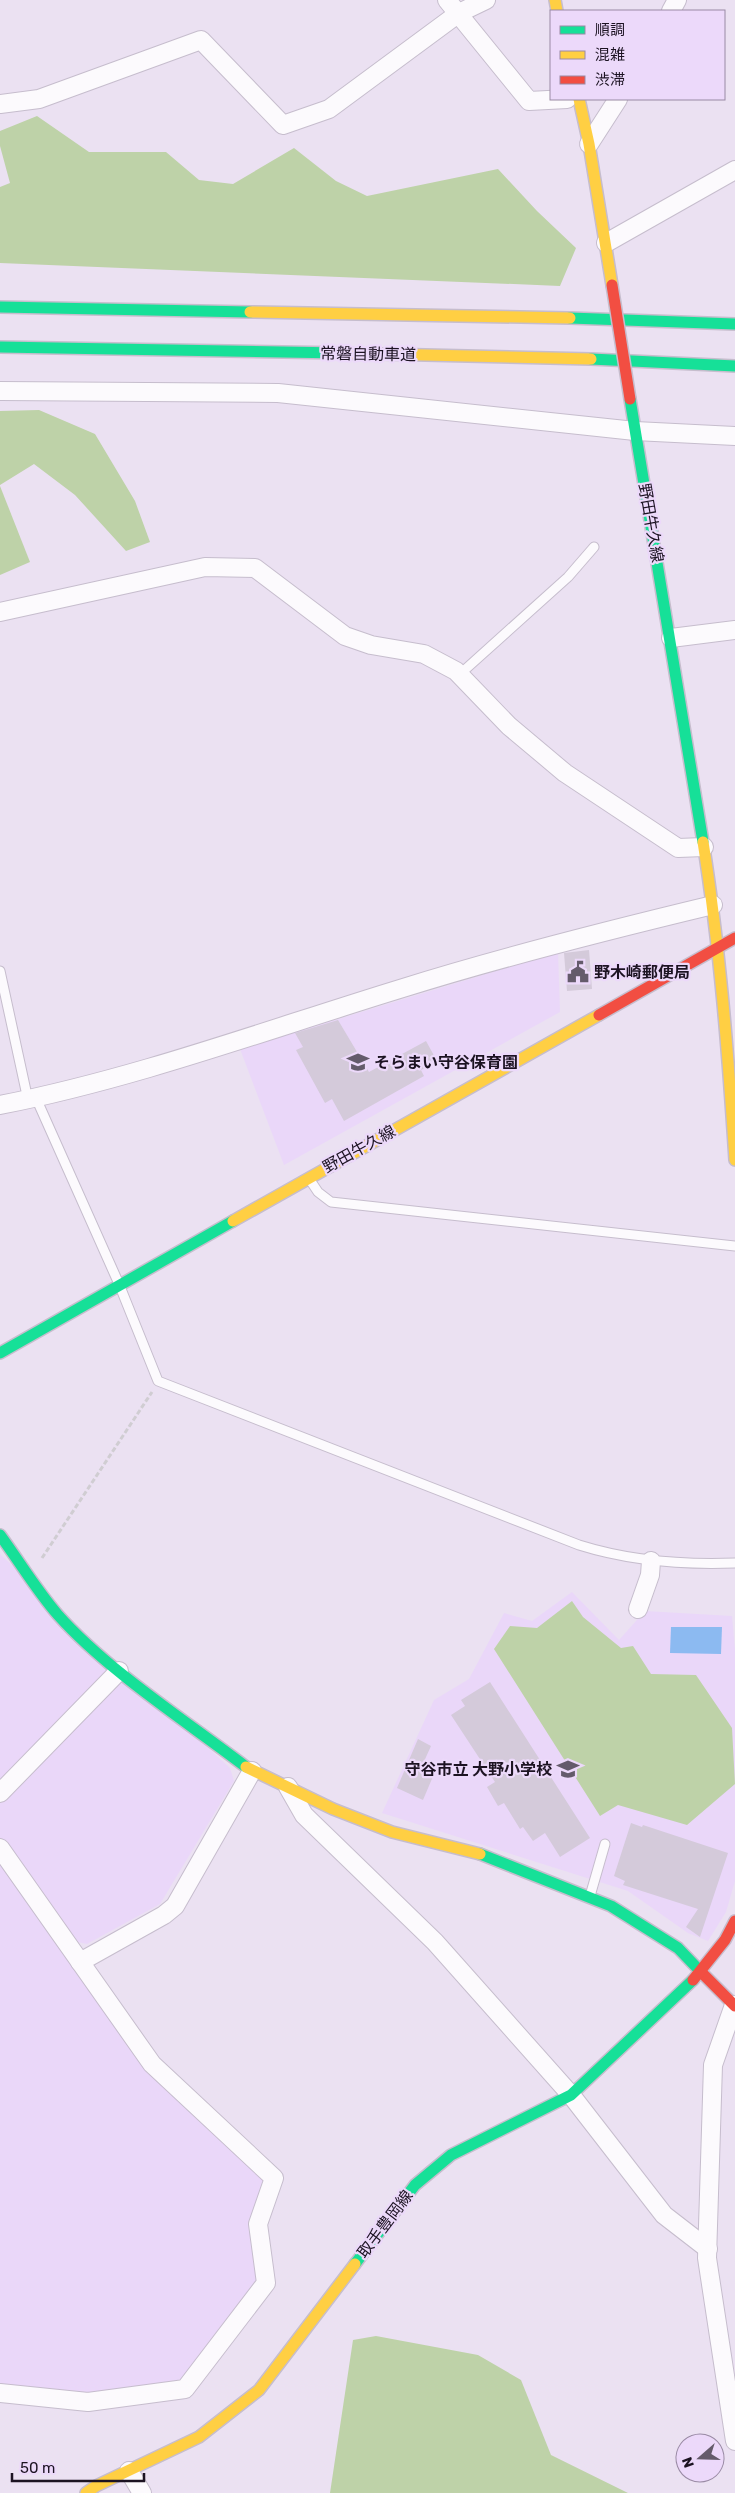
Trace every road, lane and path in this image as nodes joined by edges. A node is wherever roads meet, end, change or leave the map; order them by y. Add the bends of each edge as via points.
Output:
1 (486, 0) edge
2 (453, 7) edge
3 (550, 100) edge
4 (579, 100) edge
5 (617, 100) edge
6 (0, 104) edge
7 (588, 144) junction
8 (735, 170) edge
9 (606, 243) junction
10 (0, 307) edge
11 (735, 324) edge
12 (0, 348) edge
13 (735, 366) edge
14 (0, 391) edge
15 (634, 431) junction
16 (735, 436) edge
17 (594, 547) dead end
18 (0, 612) edge
19 (735, 630) edge
20 (671, 638) junction
21 (459, 675) junction
22 (704, 847) junction
23 (713, 905) junction
24 (735, 938) edge
25 (718, 947) junction
26 (0, 971) edge
27 (32, 1099) junction
28 (0, 1106) edge
29 (735, 1160) edge
30 (308, 1178) junction
31 (735, 1246) edge
32 (119, 1284) junction
33 (0, 1353) edge
34 (158, 1381) junction
35 (0, 1535) edge
36 (651, 1561) junction
37 (735, 1563) edge
38 (30, 1577) junction
39 (638, 1609) dead end
40 (119, 1671) junction
41 (252, 1770) junction
42 (288, 1787) junction
43 (0, 1793) edge
44 (604, 1844) dead end
45 (0, 1848) edge
46 (590, 1896) junction
47 (735, 1922) edge
48 (80, 1962) junction
49 (702, 1972) junction
50 (735, 2006) edge
51 (571, 2095) junction
52 (708, 2249) junction
53 (0, 2393) edge
54 (735, 2441) edge
55 (129, 2471) junction
56 (86, 2493) edge
57 (142, 2493) edge

1 - 2 street
2 - 3 street via 529,101
2 - 6 street via 329,109 283,125 201,40 39,98
4 - 7 main road, 野田牛久線
5 - 7 street
7 - 9 main road, 野田牛久線
8 - 9 street
9 - 15 main road, 野田牛久線, bridge
10 - 11 main road
12 - 13 main road, 常磐自動車道 via 542,357
14 - 15 street via 278,393
15 - 16 street
15 - 20 main road, 野田牛久線
17 - 21 lane via 568,577
18 - 21 street via 205,567 255,568 345,636 371,645 424,654
19 - 20 street
20 - 22 main road, 野田牛久線
21 - 22 street via 509,726 565,773 678,848
22 - 23 main road, 野田牛久線
23 - 25 main road, 野田牛久線
23 - 27 street via 541,948 404,987 124,1076
24 - 25 main road
25 - 29 main road, 野田牛久線
25 - 30 main road, 野田牛久線
26 - 27 lane
27 - 28 street
27 - 32 lane
30 - 31 lane via 331,1202
30 - 32 main road, 野田牛久線
32 - 33 main road, 野田牛久線
32 - 34 lane
34 - 36 lane via 579,1545 614,1556
34 - 38 path
35 - 38 main road
36 - 37 lane
36 - 39 street via 650,1575
38 - 40 main road via 58,1615
40 - 41 main road
40 - 43 street
41 - 42 main road
41 - 48 street via 175,1906
42 - 46 main road via 392,1832 478,1853
42 - 51 street via 304,1815 435,1942
44 - 46 lane
45 - 48 street
46 - 49 main road via 630,1915 678,1948
47 - 49 main road
48 - 53 street via 152,2064 274,2178 258,2224 266,2284 185,2389 88,2402
49 - 50 main road
49 - 51 main road, 取手豊岡線
50 - 52 street via 713,2065
51 - 52 street via 664,2215
51 - 55 main road, 取手豊岡線 via 451,2155 415,2184 259,2390 200,2437
52 - 54 street
55 - 56 main road, 取手豊岡線
55 - 57 street

